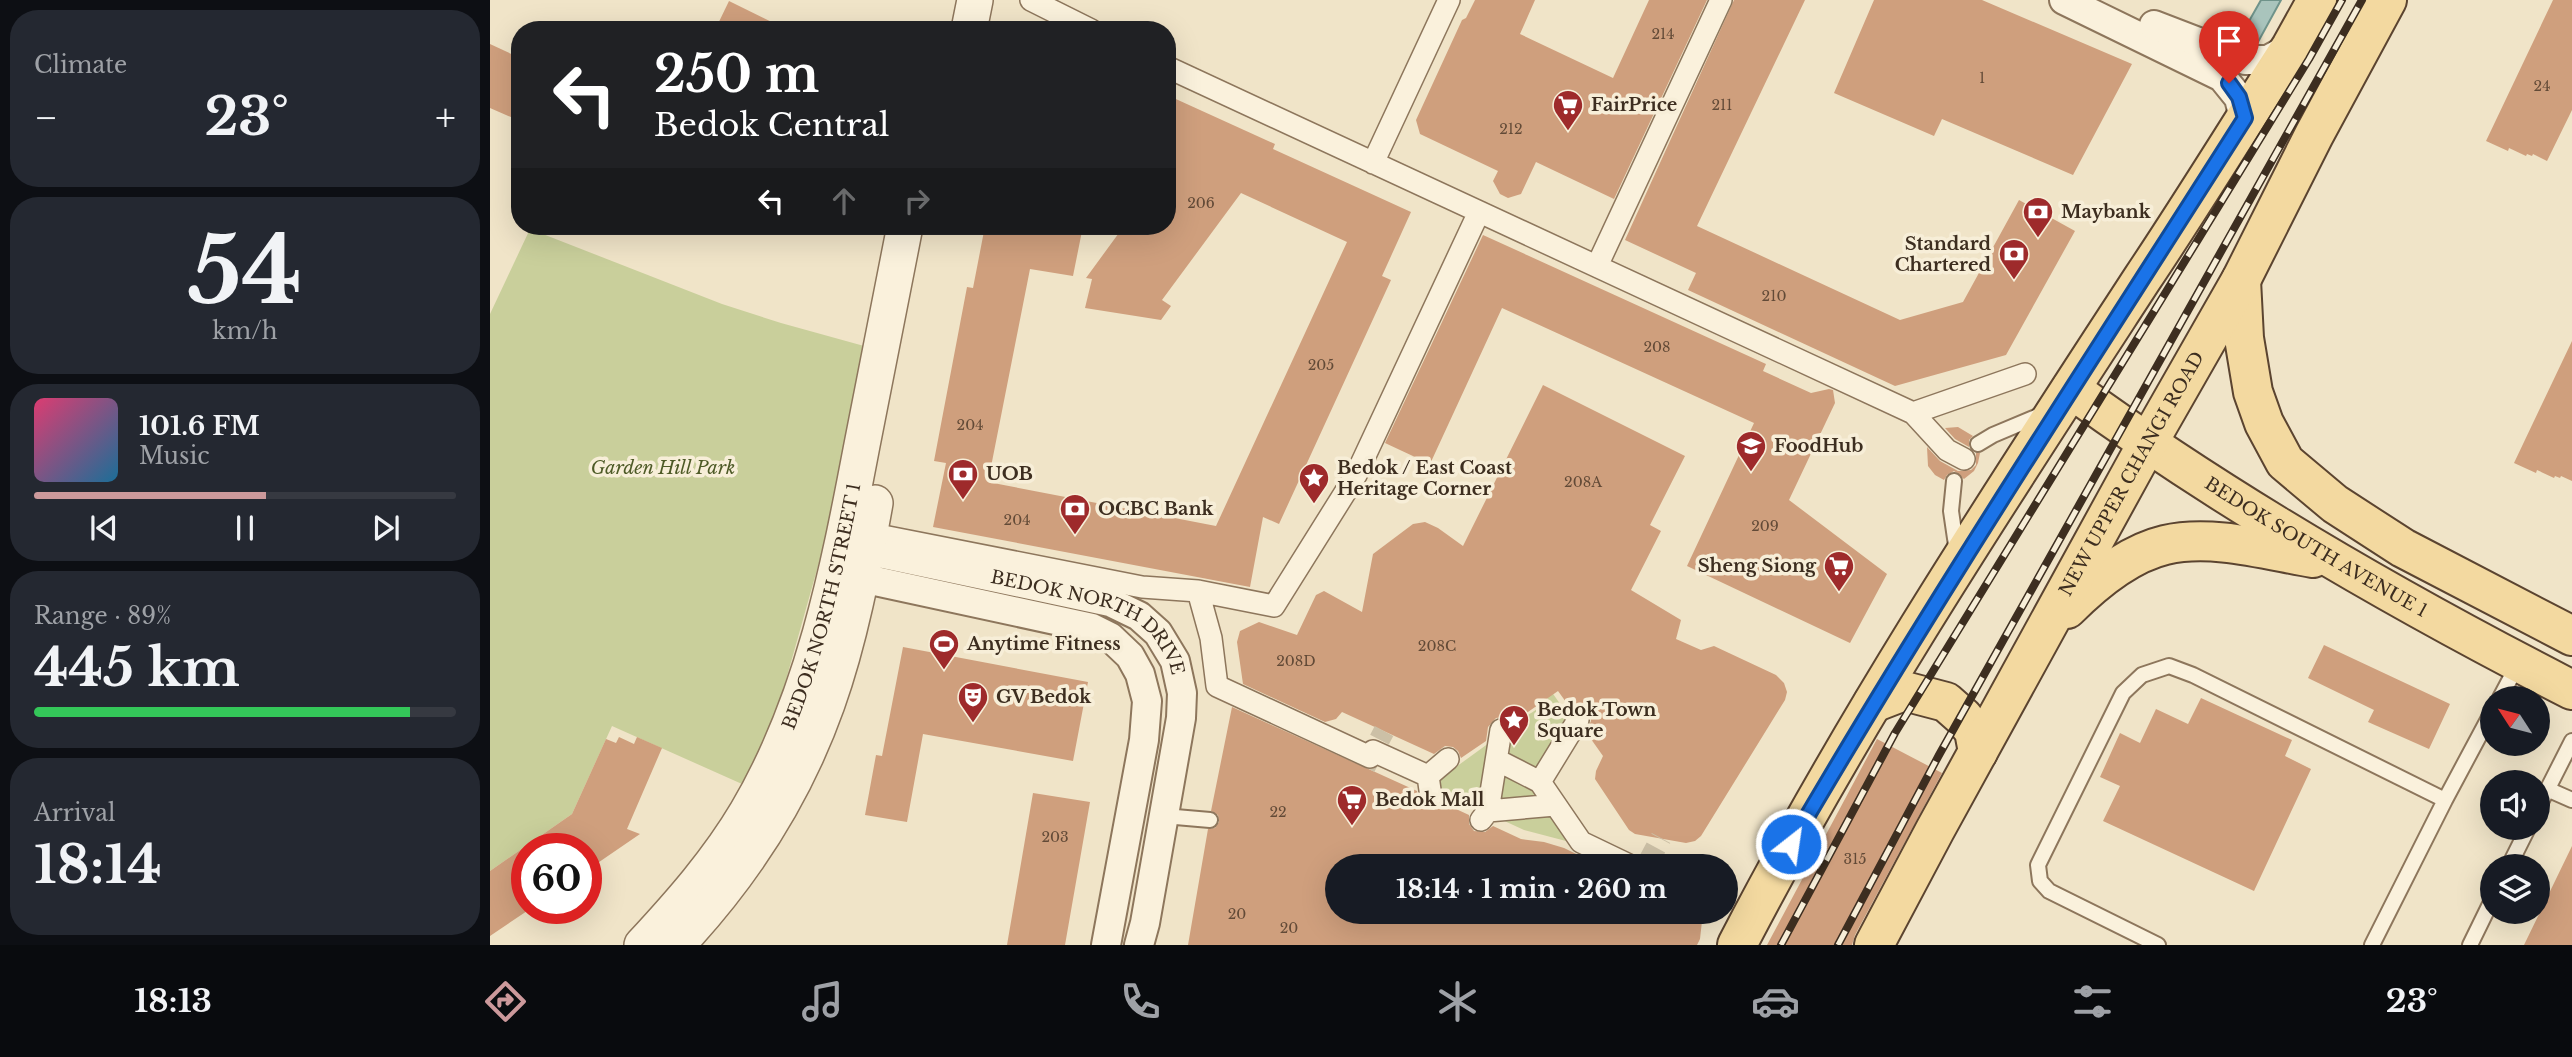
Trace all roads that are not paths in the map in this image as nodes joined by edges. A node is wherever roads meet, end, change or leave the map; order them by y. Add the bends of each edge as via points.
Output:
1 (950, 0) edge
2 (975, 0) edge
3 (1031, 0) edge
4 (1448, 0) edge
5 (1721, 0) edge
6 (2064, 0) edge
7 (2093, 0) edge
8 (2317, 0) edge
9 (2387, 0) edge
10 (946, 21) edge
11 (971, 21) edge
12 (1073, 21) edge
13 (2291, 47) junction
14 (1176, 71) edge
15 (2245, 118) junction
16 (1373, 163) junction
17 (1479, 212) junction
18 (904, 235) edge
19 (927, 235) edge
20 (1597, 267) junction
21 (2241, 280) junction
22 (2025, 374) dead end
23 (2066, 397) junction
24 (1913, 413) junction
25 (2147, 445) junction
26 (1971, 452) joint
27 (1954, 481) dead end
28 (858, 557) junction
29 (2336, 562) junction
30 (1957, 567) junction
31 (1198, 591) junction
32 (2042, 635) junction
33 (2572, 636) edge
34 (2518, 663) junction
35 (2506, 686) edge
36 (2572, 690) edge
37 (1873, 703) junction
38 (1578, 720) dead end
39 (1502, 730) dead end
40 (2480, 734) edge
41 (2572, 741) edge
42 (1978, 752) junction
43 (1448, 759) dead end
44 (1497, 760) junction
45 (1540, 782) junction
46 (2550, 783) edge
47 (2550, 790) edge
48 (2445, 800) junction
49 (2572, 800) edge
50 (1555, 805) junction
51 (1164, 816) junction
52 (1210, 820) dead end
53 (1606, 854) edge
54 (2480, 924) edge
55 (642, 945) edge
56 (677, 945) edge
57 (1106, 945) edge
58 (1139, 945) edge
59 (1737, 945) edge
60 (1874, 945) edge
61 (2158, 945) edge
62 (2372, 945) edge
63 (2470, 945) edge

1 - 10 street
2 - 11 street
3 - 12 street
4 - 16 street
5 - 20 street
6 - 15 street via 2222,77 2239,97
7 - 13 street via 2240,60 2268,60
8 - 13 main road
9 - 21 main road, NEW UPPER CHANGI ROAD
13 - 15 main road
14 - 16 street
15 - 23 main road
16 - 17 street
17 - 20 street
17 - 31 street via 1356,475 1274,606
18 - 28 street, BEDOK NORTH STREET 1
19 - 28 street, BEDOK NORTH STREET 1
20 - 24 street
21 - 25 main road, NEW UPPER CHANGI ROAD
21 - 33 main road via 2253,392 2285,462 2335,504 2403,548
22 - 24 street
23 - 25 main road, BEDOK SOUTH AVENUE 1
23 - 26 lane via 2035,419 1993,435
23 - 30 main road
24 - 26 street via 1947,450
25 - 29 main road, BEDOK SOUTH AVENUE 1
25 - 32 main road, NEW UPPER CHANGI ROAD
27 - 30 lane via 1951,511
28 - 31 street
28 - 51 street, BEDOK NORTH DRIVE via 1110,601 1152,627 1175,661 1182,693
28 - 55 street, BEDOK NORTH STREET 1 via 802,696 746,814 690,893
28 - 56 street, BEDOK NORTH STREET 1 via 828,703 791,784 745,862
28 - 57 street, BEDOK NORTH DRIVE via 1085,626 1110,637 1134,662 1147,701 1144,740
29 - 32 main road via 2205,541 2165,545 2137,555 2088,588
29 - 34 main road, BEDOK SOUTH AVENUE 1
30 - 37 main road
31 - 43 street via 1211,638 1217,686 1372,754 1429,787
32 - 42 main road, NEW UPPER CHANGI ROAD
34 - 35 lane
34 - 36 main road, BEDOK SOUTH AVENUE 1
37 - 42 main road via 1904,691 1946,702 1974,732
37 - 59 main road
38 - 45 street
39 - 44 street
40 - 48 lane
41 - 46 lane
42 - 60 main road, NEW UPPER CHANGI ROAD
44 - 45 street
44 - 50 street via 1485,816
45 - 50 street
47 - 49 lane
48 - 61 lane via 2193,675 2169,666 2142,676 2123,693 2038,865 2040,881 2049,891
48 - 62 lane
50 - 53 street via 1581,842
51 - 52 lane
51 - 58 street, BEDOK NORTH DRIVE
54 - 63 lane

